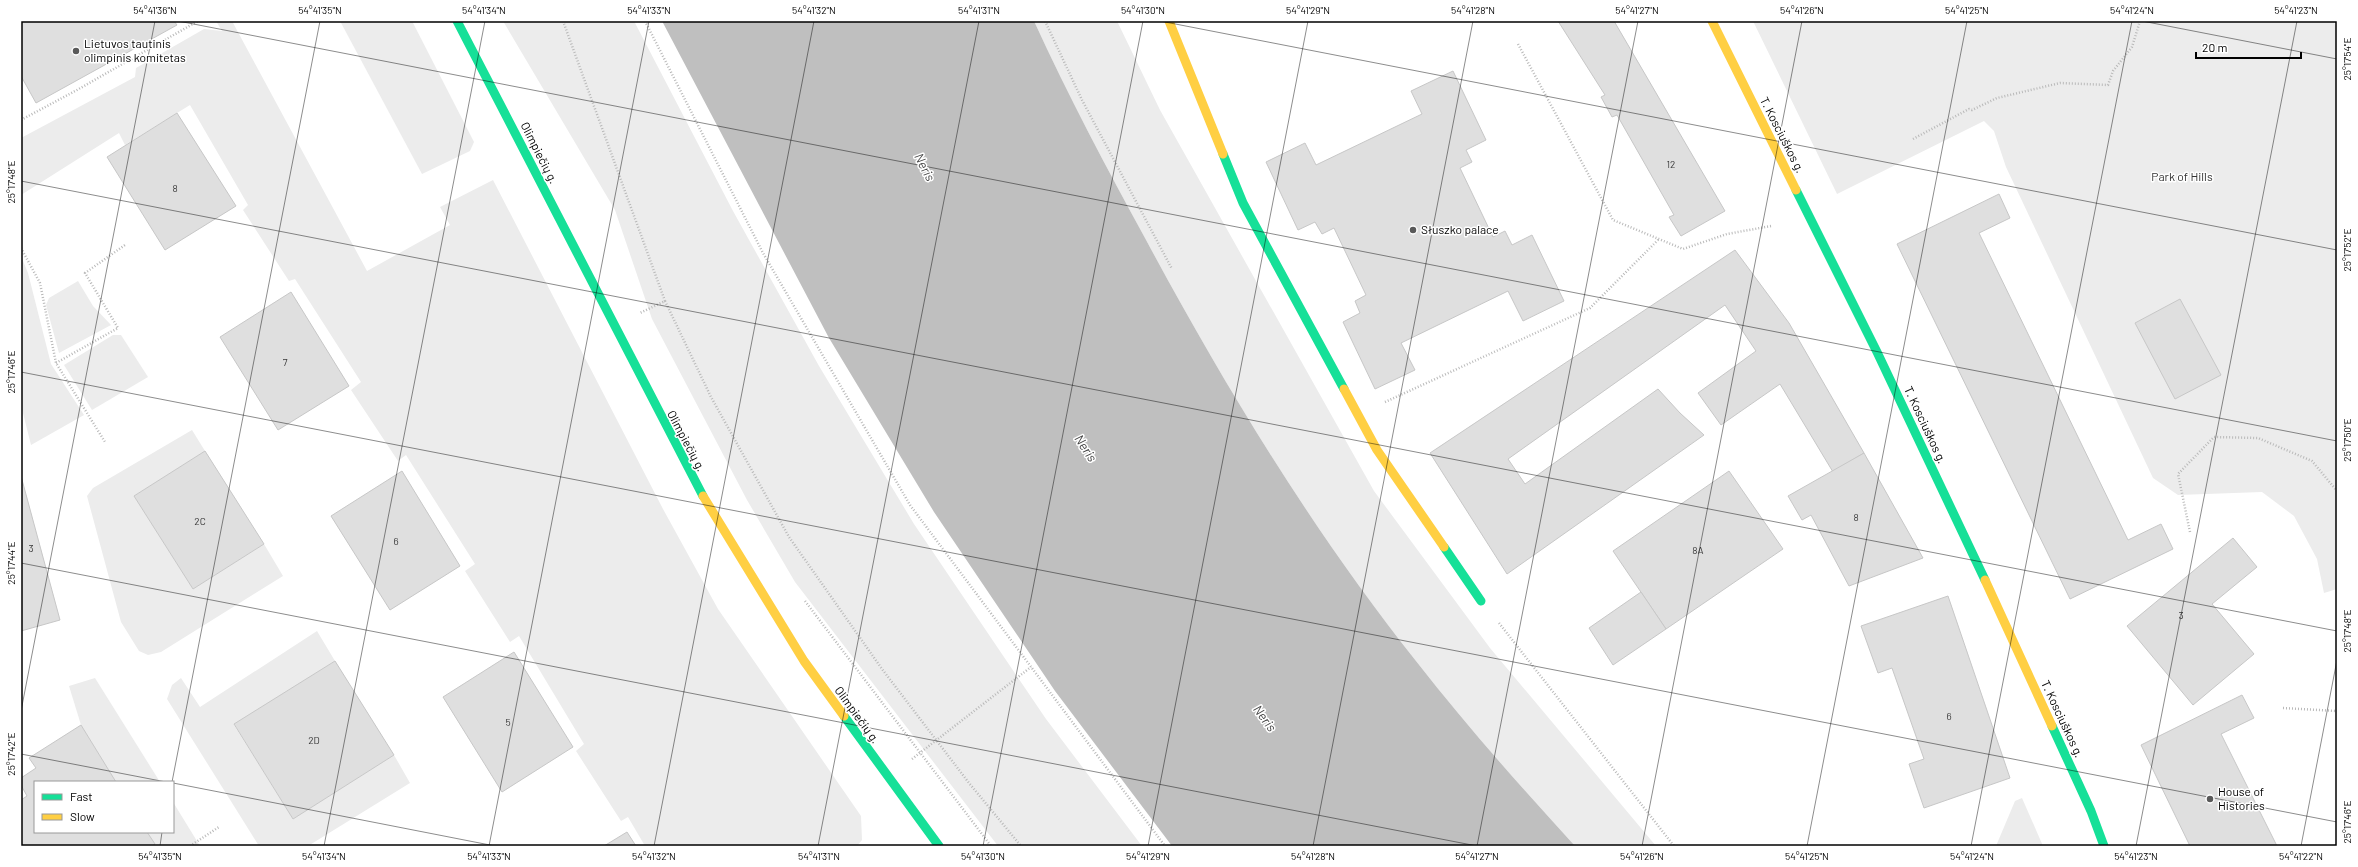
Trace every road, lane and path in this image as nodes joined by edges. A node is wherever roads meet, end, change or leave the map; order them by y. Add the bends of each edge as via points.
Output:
1 (198, 21) edge
2 (457, 21) edge
3 (563, 21) edge
4 (645, 21) edge
5 (1045, 21) edge
6 (1169, 21) edge
7 (1712, 21) edge
8 (2140, 21) edge
9 (1518, 44) dead end
10 (21, 120) edge
11 (1913, 139) dead end
12 (1771, 226) dead end
13 (1660, 239) junction
14 (125, 246) dead end
15 (21, 248) edge
16 (1172, 269) dead end
17 (665, 300) junction
18 (635, 307) dead end
19 (639, 314) junction
20 (642, 321) dead end
21 (56, 363) junction
22 (1357, 414) junction
23 (105, 442) dead end
24 (2337, 491) edge
25 (2190, 532) dead end
26 (800, 594) dead end
27 (1481, 601) joint
28 (1031, 666) junction
29 (2283, 708) dead end
30 (2337, 711) edge
31 (937, 741) junction
32 (219, 827) dead end
33 (190, 846) edge
34 (939, 846) edge
35 (991, 846) edge
36 (1021, 846) edge
37 (1165, 846) edge
38 (1674, 846) edge
39 (2104, 846) edge

1 - 10 path
2 - 34 street, Olimpiečių g. via 692,479 804,661
3 - 17 path
4 - 28 path via 762,253 910,505
5 - 16 path via 1082,100
6 - 22 street via 1242,203
7 - 39 street, T. Kosciuškos g. via 1938,480 2091,811
8 - 11 path via 2132,47 2113,71 2108,85 2060,83 1997,98 1972,110 1969,109
9 - 13 path via 1613,220
12 - 13 path via 1727,234 1683,249
13 - 22 path via 1590,308
14 - 21 path via 85,273 118,328
15 - 21 path via 40,283
17 - 19 path
17 - 31 path via 711,398 789,537 882,669
18 - 19 path
19 - 20 path
21 - 23 path
22 - 27 street via 1377,450
24 - 25 path via 2312,461 2258,438 2214,437 2178,474
26 - 35 path
27 - 38 path
28 - 31 path
28 - 37 path
29 - 30 path
31 - 36 path
32 - 33 path

